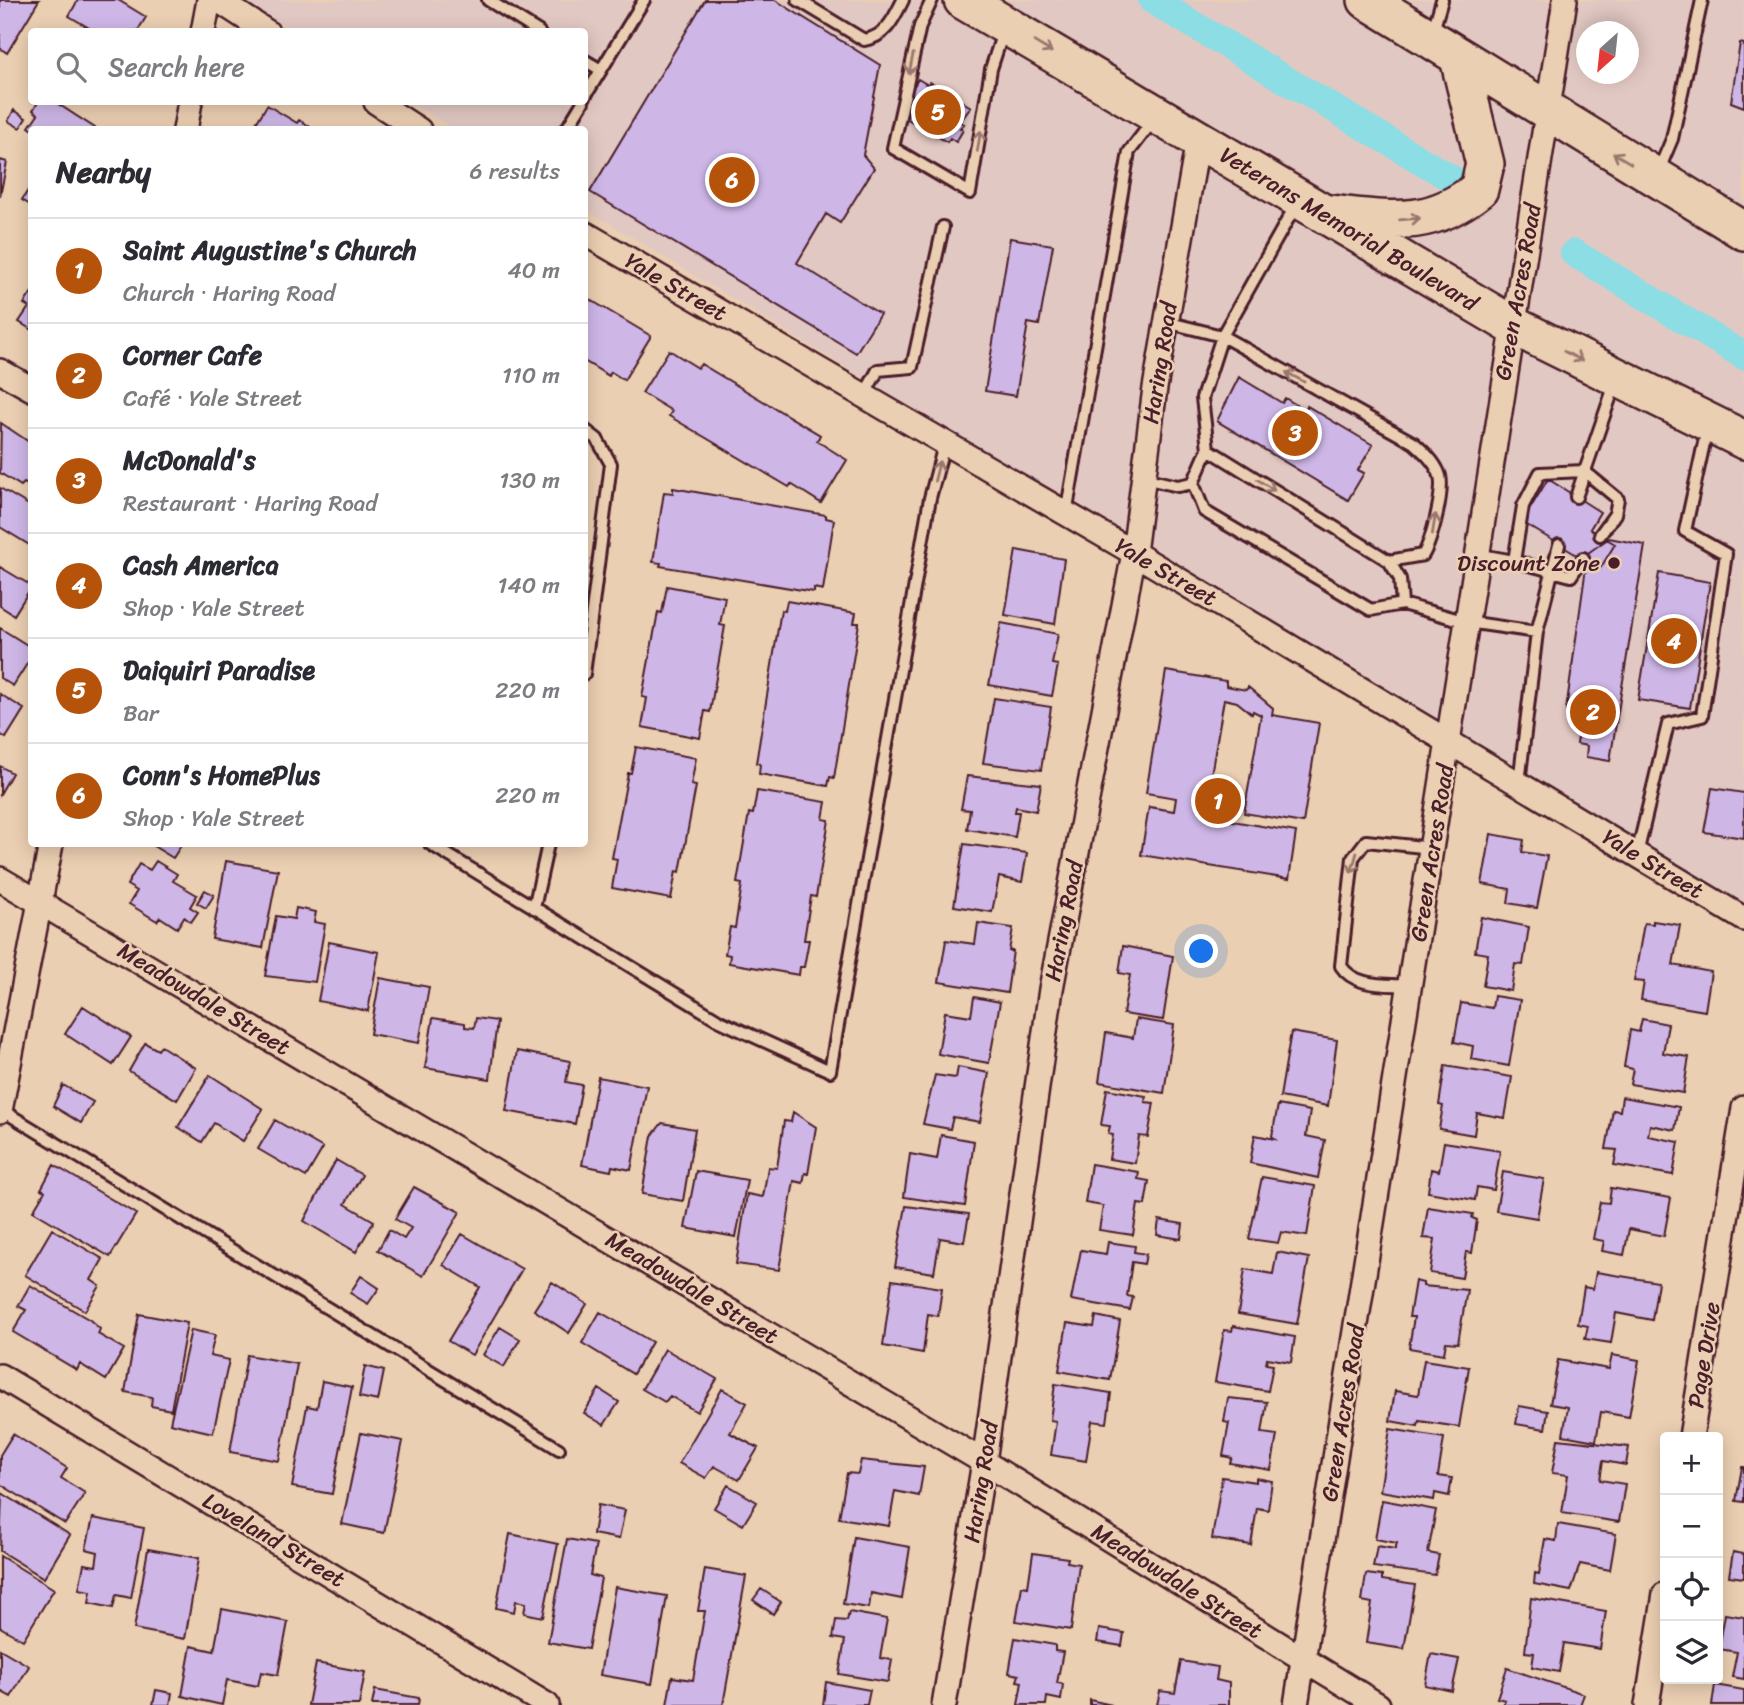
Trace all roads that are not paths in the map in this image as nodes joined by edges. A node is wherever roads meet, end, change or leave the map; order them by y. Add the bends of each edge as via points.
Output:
1 (209, 0) edge
2 (218, 0) edge
3 (488, 0) edge
4 (644, 0) edge
5 (798, 0) edge
6 (903, 0) edge
7 (932, 0) edge
8 (963, 0) edge
9 (1367, 0) edge
10 (1442, 0) edge
11 (1565, 0) edge
12 (1702, 0) edge
13 (1006, 25) junction
14 (204, 28) edge
15 (261, 28) edge
16 (533, 28) edge
17 (1444, 48) junction
18 (588, 62) edge
19 (601, 70) junction
20 (588, 93) edge
21 (189, 105) edge
22 (381, 105) edge
23 (581, 105) edge
24 (1547, 113) junction
25 (1157, 116) junction
26 (186, 126) edge
27 (413, 126) edge
28 (568, 126) edge
29 (1198, 140) junction
30 (1656, 178) junction
31 (1308, 207) junction
32 (943, 227) dead end
33 (1744, 231) edge
34 (588, 235) edge
35 (1166, 322) junction
36 (1512, 326) junction
37 (1222, 337) junction
38 (0, 371) edge
39 (1617, 379) junction
40 (28, 387) edge
41 (863, 397) junction
42 (1708, 423) junction
43 (588, 432) edge
44 (1744, 440) edge
45 (944, 445) junction
46 (1208, 449) junction
47 (1584, 471) junction
48 (1143, 478) junction
49 (1193, 483) junction
50 (1576, 497) dead end
51 (1066, 514) junction
52 (1600, 535) dead end
53 (1559, 545) dead end
54 (1134, 553) junction
55 (1476, 554) junction
56 (1583, 558) dead end
57 (1514, 561) junction
58 (1389, 562) junction
59 (1551, 570) junction
60 (1402, 604) junction
61 (1467, 622) junction
62 (1537, 632) junction
63 (588, 643) edge
64 (1450, 740) junction
65 (1519, 783) junction
66 (50, 847) edge
67 (435, 847) edge
68 (547, 847) edge
69 (1432, 848) junction
70 (1637, 854) junction
71 (0, 879) edge
72 (40, 902) junction
73 (534, 908) junction
74 (1744, 919) edge
75 (1411, 986) junction
76 (1744, 1108) edge
77 (0, 1110) edge
78 (0, 1376) edge
79 (1692, 1432) edge
80 (559, 1449) dead end
81 (985, 1462) junction
82 (1661, 1621) edge
83 (1303, 1660) junction
84 (547, 1705) edge
85 (944, 1705) edge
86 (1296, 1705) edge
87 (1378, 1705) edge
88 (1647, 1705) edge

1 - 14 street
2 - 15 street
3 - 16 lane
4 - 19 lane
5 - 6 lane via 864,40 875,39 888,29
7 -> 13 lane via 920,26 893,148 970,192 991,69
8 - 13 main road, Veterans Memorial Boulevard
9 - 17 main road
10 - 17 lane
11 - 24 street, Green Acres Road
12 - 30 lane via 1672,139
13 -> 25 main road, Veterans Memorial Boulevard
17 - 24 main road
31 -> 17 main road via 1393,220 1431,217 1479,189 1485,164
18 - 19 lane
19 - 20 lane
21 - 26 street
22 - 27 street
23 - 28 lane
30 -> 24 main road
24 - 36 street, Green Acres Road
25 - 29 main road, Veterans Memorial Boulevard
25 - 51 lane via 1129,152
29 - 31 main road, Veterans Memorial Boulevard
29 - 35 street, Haring Road
30 - 33 main road
31 - 36 main road, Veterans Memorial Boulevard
31 - 37 lane
32 - 41 lane via 912,367 878,370
34 - 41 street, Yale Street
35 - 37 lane
35 - 48 street, Haring Road
36 -> 39 main road, Veterans Memorial Boulevard
36 - 55 street, Green Acres Road
37 - 46 lane via 1202,398
58 -> 37 lane via 1423,555 1431,542 1441,477 1432,460 1414,443
38 - 40 street
39 - 42 main road, Veterans Memorial Boulevard
39 - 47 lane
41 - 45 street, Yale Street
42 - 44 main road, Veterans Memorial Boulevard
42 - 70 lane via 1685,531 1726,554 1702,716 1668,724
43 - 63 lane via 611,464
45 - 51 street, Yale Street
73 -> 45 lane via 720,1021 830,1072 930,498
46 - 49 lane
46 -> 58 lane
47 - 50 lane
47 - 52 lane via 1618,499 1615,514
47 - 57 lane via 1540,473 1523,506
48 - 49 lane via 1178,486
48 - 54 street, Haring Road
49 - 60 lane via 1204,511 1371,610
51 - 54 street, Yale Street
53 - 59 lane
54 - 64 street, Yale Street
54 - 81 street, Haring Road via 1051,989
55 - 57 lane
55 - 61 street, Green Acres Road
56 - 59 lane via 1571,576
57 - 59 lane
58 - 60 lane via 1400,579
59 - 62 lane
60 - 61 lane
61 - 62 lane
61 - 64 street, Green Acres Road
62 - 65 lane
64 - 65 street, Yale Street
64 - 69 street, Green Acres Road
65 - 70 street, Yale Street
66 - 72 street
67 - 73 lane
68 - 73 lane
69 - 75 street, Green Acres Road
69 -> 75 lane via 1366,841 1353,858 1341,966 1347,976 1358,981
70 - 74 street, Yale Street
71 - 72 street, Meadowdale Street
72 - 77 street
72 - 81 street, Meadowdale Street
75 - 83 street, Green Acres Road
76 - 79 street, Page Drive
77 - 80 lane
78 - 84 street, Loveland Street
81 - 83 street, Meadowdale Street
81 - 85 street, Haring Road
82 - 88 street
83 - 86 street, Green Acres Road
83 - 87 street, Meadowdale Street

